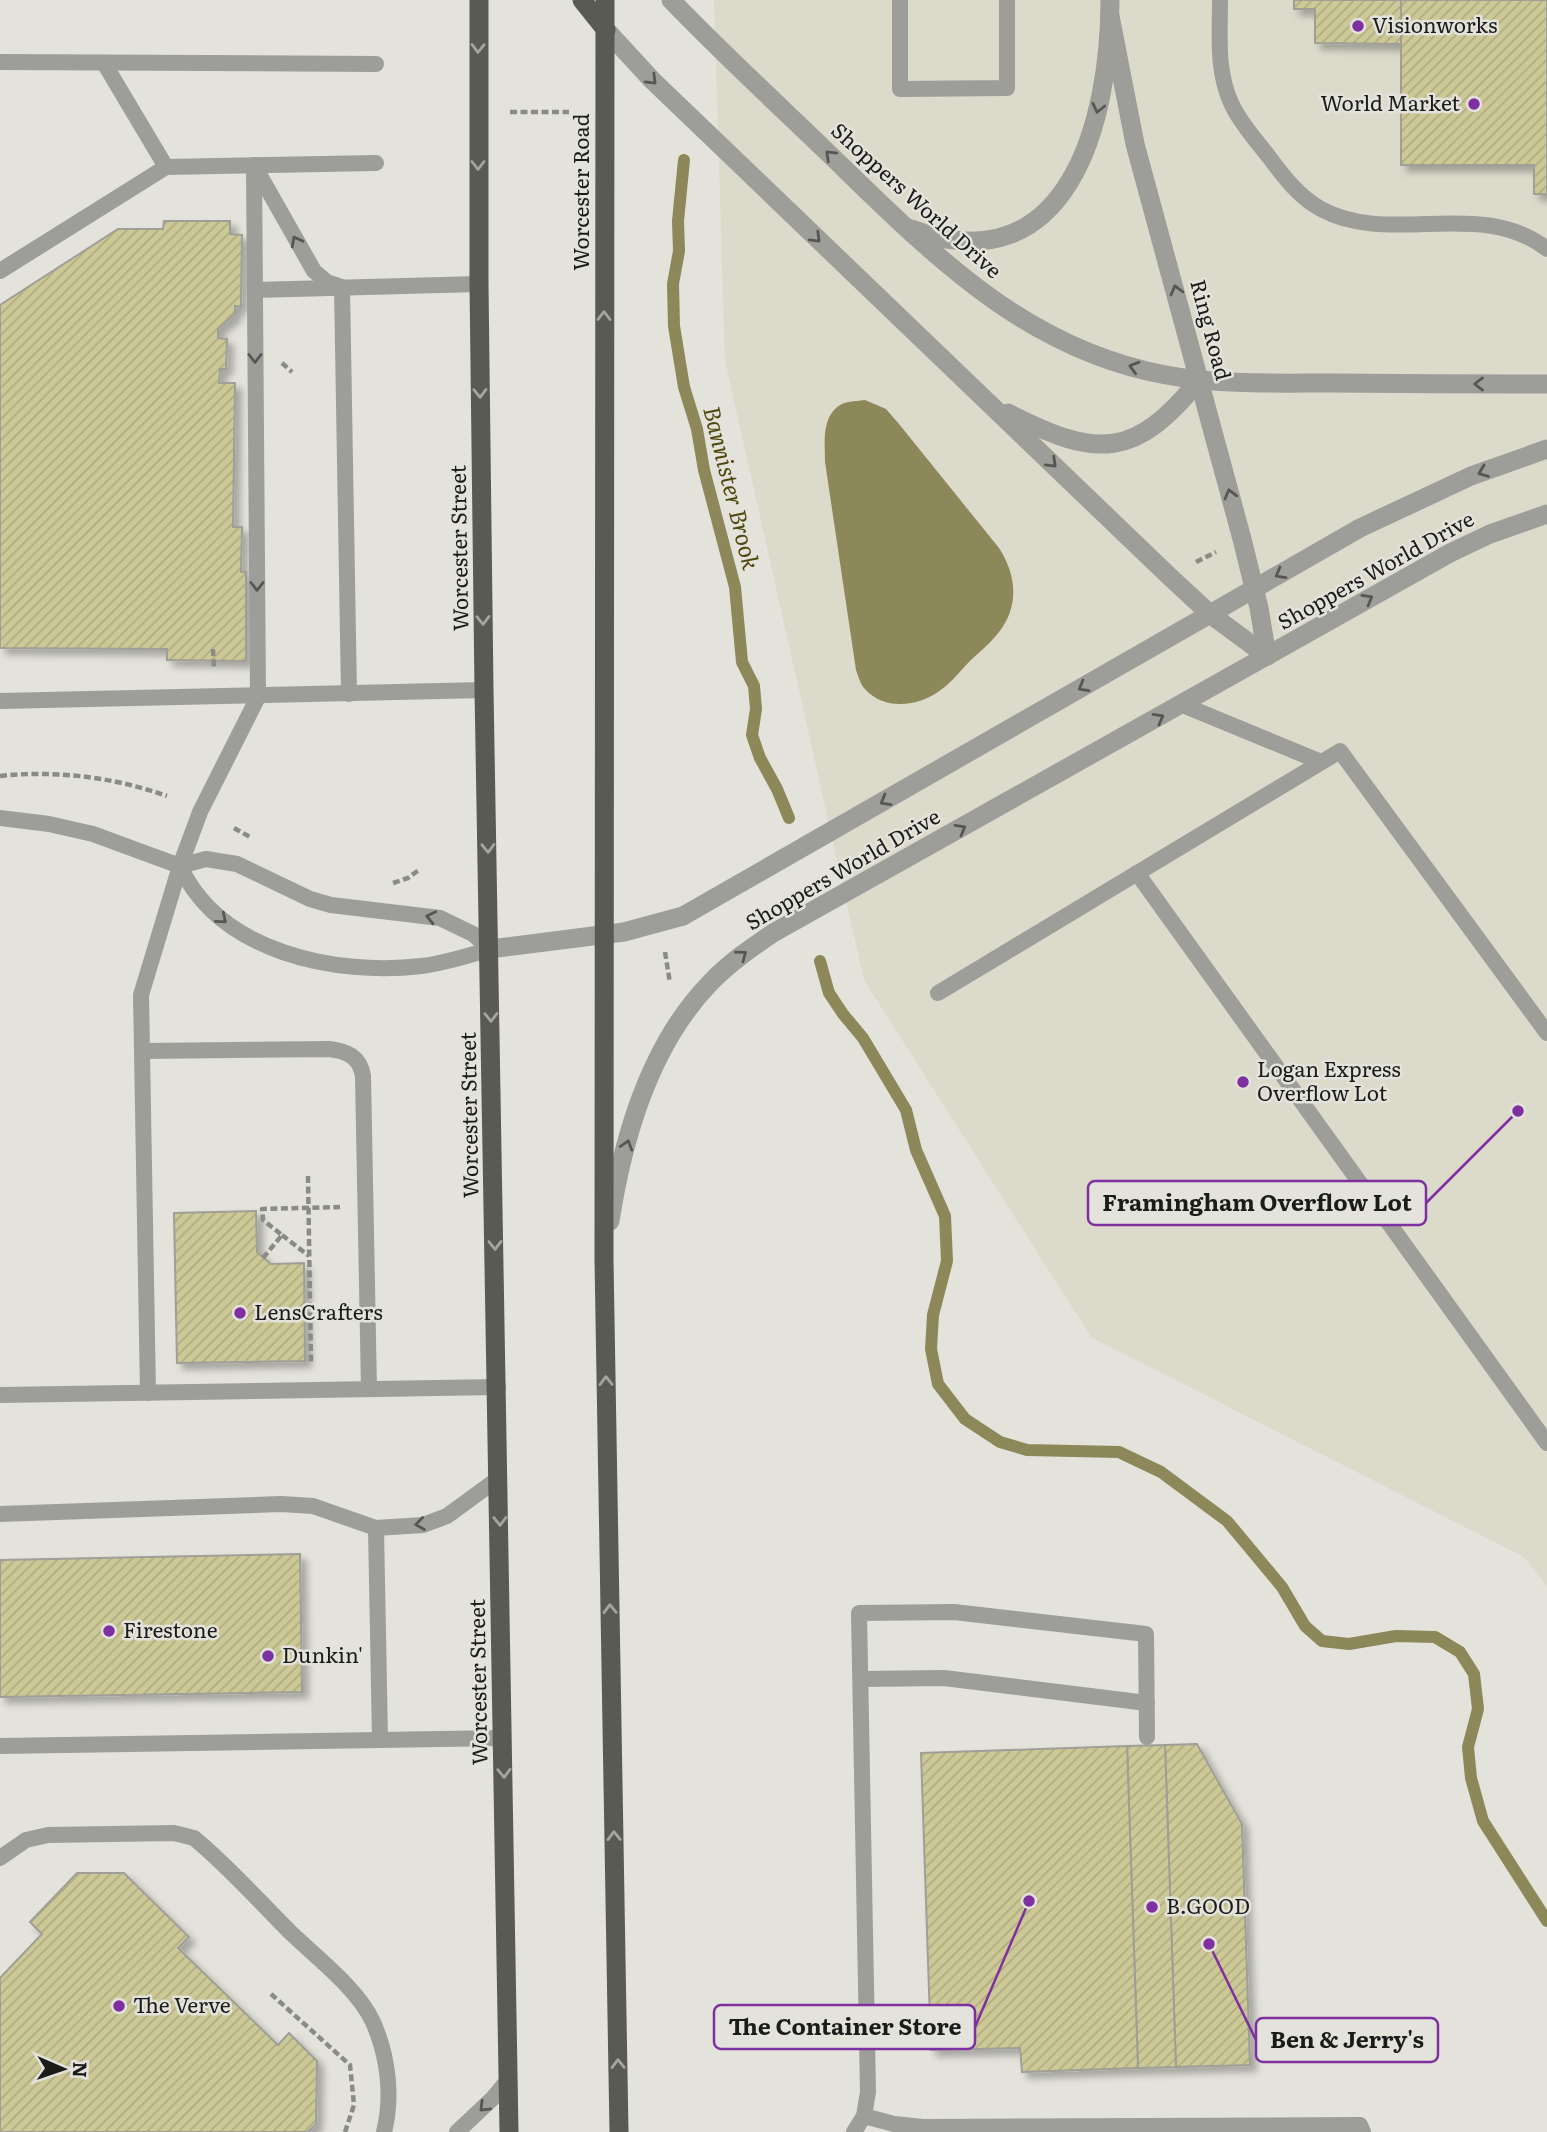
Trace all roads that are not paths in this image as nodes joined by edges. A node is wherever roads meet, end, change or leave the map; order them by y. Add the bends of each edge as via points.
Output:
1 (479, 0) edge
2 (582, 0) edge
3 (605, 0) edge
4 (671, 0) edge
5 (900, 0) edge
6 (1007, 0) edge
7 (1220, 0) edge
8 (1110, 8) edge
9 (606, 30) junction
10 (0, 62) edge
11 (104, 63) junction
12 (376, 64) dead end
13 (376, 163) dead end
14 (254, 165) junction
15 (166, 167) junction
16 (904, 226) junction
17 (1547, 249) edge
18 (0, 271) edge
19 (479, 284) junction
20 (342, 288) junction
21 (255, 290) junction
22 (1200, 379) junction
23 (1547, 384) edge
24 (983, 397) junction
25 (1547, 449) edge
26 (1547, 514) edge
27 (1254, 588) junction
28 (1210, 614) junction
29 (1266, 656) junction
30 (484, 690) junction
31 (349, 694) junction
32 (258, 697) junction
33 (0, 701) edge
34 (1183, 705) junction
35 (1321, 762) junction
36 (0, 818) edge
37 (180, 866) junction
38 (1137, 873) junction
39 (603, 936) junction
40 (490, 949) junction
41 (938, 993) dead end
42 (1547, 1033) edge
43 (142, 1051) junction
44 (604, 1260) junction
45 (498, 1387) junction
46 (369, 1389) junction
47 (148, 1393) junction
48 (0, 1395) edge
49 (1547, 1443) edge
50 (499, 1478) junction
51 (0, 1514) edge
52 (376, 1528) junction
53 (861, 1679) junction
54 (1147, 1703) junction
55 (1147, 1737) dead end
56 (503, 1738) junction
57 (380, 1740) junction
58 (0, 1746) edge
59 (0, 1858) edge
60 (509, 2078) junction
61 (864, 2116) junction
62 (1222, 2129) edge
63 (384, 2132) edge
64 (457, 2132) edge
65 (509, 2132) edge
66 (619, 2132) edge
67 (854, 2132) edge
68 (1363, 2132) edge

1 -> 19 highway, Worcester Street
2 - 9 highway
3 - 9 highway, Worcester Road
16 -> 4 street, Shoppers World Drive
5 - 6 lane via 900,89 1007,88
7 - 17 lane via 1221,66 1227,93 1241,120 1306,199 1322,210 1357,220 1496,225 1523,233
8 -> 16 street, Ring Road via 1105,70 1091,136 1070,184 1050,208 1025,227 976,241 939,237
22 -> 8 street, Ring Road via 1135,144
9 -> 24 street, Shoppers World Drive via 652,80
39 -> 9 highway, Worcester Road
10 - 11 lane
11 - 12 lane
11 - 15 lane
13 - 14 lane
14 - 15 lane
20 -> 14 lane via 314,271
14 - 21 lane
15 - 18 lane
22 -> 16 street, Shoppers World Drive via 1125,365 1044,331 970,284
19 - 20 lane
19 -> 30 highway, Worcester Street
20 - 21 lane
20 - 31 lane
21 -> 32 lane
23 -> 22 street, Shoppers World Drive
22 - 24 street via 1157,425 1117,444 1087,443 1049,431
27 -> 22 street, Ring Road
24 -> 28 street, Shoppers World Drive
25 -> 27 street, Shoppers World Drive via 1400,508
29 -> 26 street, Shoppers World Drive via 1450,553
27 - 28 street, Shoppers World Drive
27 - 29 street, Ring Road
28 - 29 street, Shoppers World Drive
28 -> 39 street, Shoppers World Drive via 701,907 665,923
29 - 34 street, Shoppers World Drive
30 - 31 lane
30 -> 40 highway, Worcester Street
31 - 32 lane
32 - 33 lane
32 - 37 lane via 205,802
34 - 35 lane
44 -> 34 street, Shoppers World Drive via 622,1160 651,1075 678,1022 722,970 773,933
35 - 38 lane
35 - 42 lane via 1340,751
36 - 37 lane via 93,834
40 -> 37 lane via 473,934 440,918 331,905 222,860
37 -> 40 lane via 200,899 230,926 265,946 301,958 340,966 405,967
37 - 43 lane via 141,995
38 - 41 lane
38 - 49 lane
39 - 40 street, Shoppers World Drive
39 - 44 highway
40 -> 45 highway, Worcester Street
43 - 46 lane via 328,1049 349,1053 359,1062 363,1076
43 - 47 lane
66 -> 44 highway
45 - 46 lane
45 - 50 highway, Worcester Street
46 - 47 lane
47 - 48 lane
50 -> 52 lane via 435,1522
50 -> 56 highway, Worcester Street
51 - 52 lane via 290,1504 327,1510
52 - 57 lane
53 - 54 lane via 944,1678
53 - 54 lane via 859,1613 954,1612 1146,1634
53 - 61 lane via 868,2092
54 - 55 lane
56 - 57 lane
56 -> 60 highway, Worcester Street
57 - 58 lane
59 - 63 lane via 26,1840 48,1835 174,1833 194,1838 349,1990 372,2019 388,2076
60 -> 64 lane
60 - 65 highway, Worcester Street
61 - 62 lane via 923,2127
61 - 67 lane
62 - 68 lane via 1360,2125

